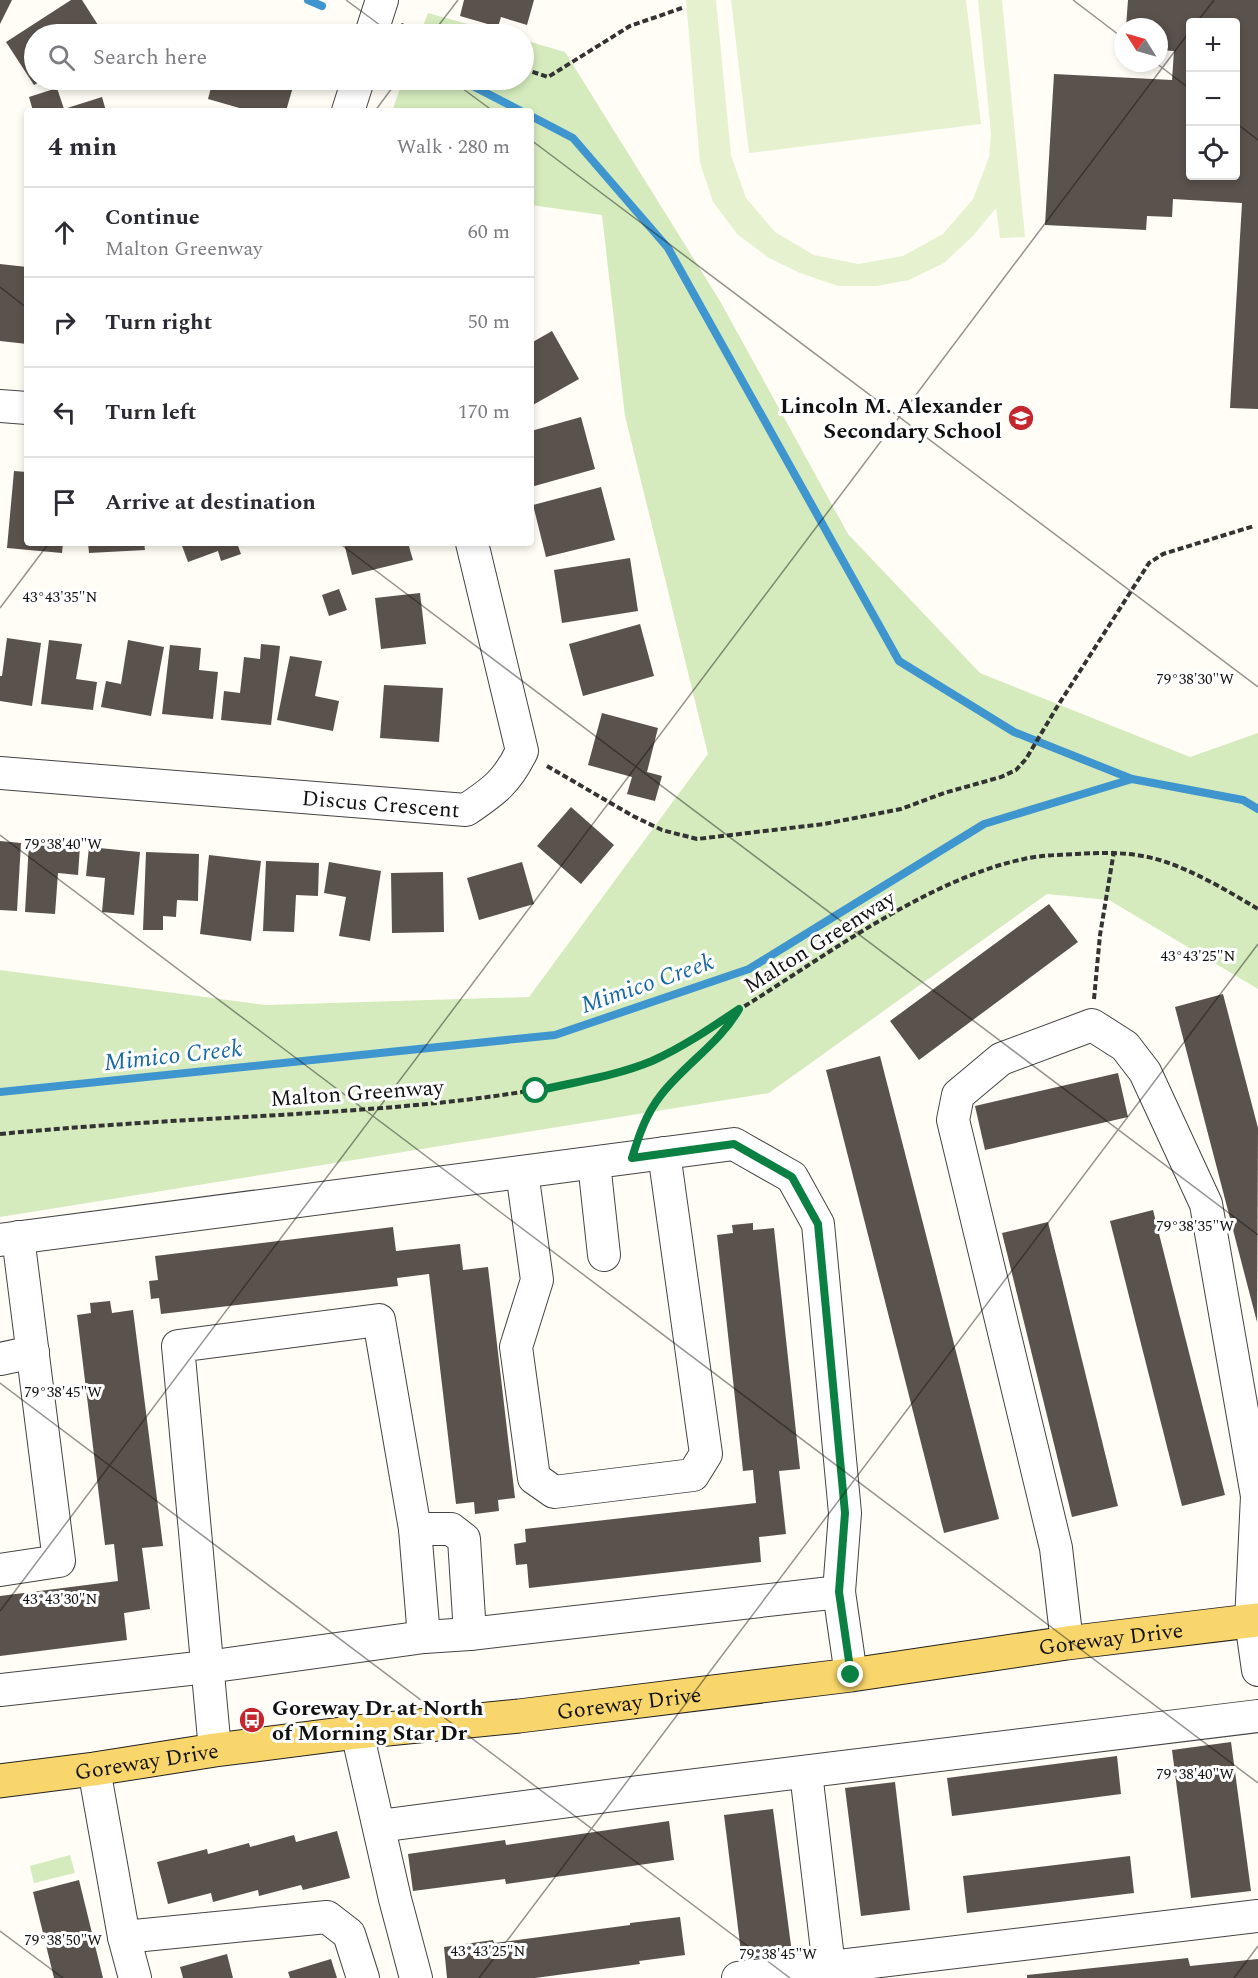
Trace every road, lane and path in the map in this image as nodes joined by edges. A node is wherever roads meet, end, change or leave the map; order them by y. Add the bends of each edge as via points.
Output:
1 (382, 0) edge
2 (682, 8) dead end
3 (374, 24) edge
4 (534, 72) edge
5 (355, 90) edge
6 (349, 108) edge
7 (0, 406) edge
8 (24, 408) edge
9 (1254, 526) dead end
10 (473, 546) edge
11 (522, 751) junction
12 (0, 773) edge
13 (1114, 852) junction
14 (1258, 909) edge
15 (739, 1009) junction
16 (1092, 1025) junction
17 (0, 1134) edge
18 (664, 1153) junction
19 (632, 1158) junction
20 (594, 1162) junction
21 (522, 1172) junction
22 (9, 1239) edge
23 (604, 1255) dead end
24 (33, 1352) junction
25 (0, 1359) edge
26 (415, 1529) junction
27 (0, 1570) edge
28 (839, 1592) junction
29 (1255, 1621) edge
30 (470, 1634) junction
31 (424, 1637) junction
32 (1067, 1643) junction
33 (207, 1667) junction
34 (1258, 1670) edge
35 (851, 1675) junction
36 (0, 1690) edge
37 (1258, 1716) edge
38 (357, 1732) junction
39 (215, 1750) junction
40 (94, 1769) junction
41 (806, 1773) junction
42 (0, 1781) edge
43 (379, 1826) junction
44 (1258, 1916) edge
45 (124, 1937) junction
46 (829, 1967) junction
47 (135, 1978) edge
48 (363, 1978) edge
49 (416, 1978) edge
50 (738, 1978) edge

1 - 3 street
2 - 4 path via 630,26 548,77
5 - 6 street
7 - 8 street
9 - 11 path via 1162,554 1149,563 1016,770 901,808 824,825 697,840 633,816
10 - 11 street
11 - 12 street, Discus Crescent via 497,790 466,810
13 - 14 path, Malton Greenway via 1162,861
13 - 15 path, Malton Greenway via 1024,858 974,874 922,897
13 - 16 path via 1100,935
15 - 17 path, Malton Greenway via 651,1061 536,1091 410,1107
15 - 19 path via 730,1025 661,1095 644,1121
16 - 29 street via 1125,1046 1145,1072 1206,1204 1257,1496
16 - 32 street via 1001,1059 958,1095 953,1120 1056,1548
18 - 19 street
18 - 21 street via 706,1454 693,1475 554,1492 534,1478 516,1347 537,1280
18 - 28 street via 734,1144 792,1177 818,1224 845,1513
19 - 20 street
20 - 21 street
20 - 23 street
21 - 22 street
22 - 24 street
24 - 25 street
24 - 27 street via 59,1561
26 - 30 street via 451,1530 464,1539
26 - 31 street
26 - 33 street via 379,1320 178,1346
28 - 30 street
28 - 35 street
29 - 32 main road, Goreway Drive
29 - 34 street
30 - 31 street
31 - 33 street
32 - 35 main road, Goreway Drive
33 - 36 street
33 - 39 street
35 - 38 main road, Goreway Drive
37 - 41 street
38 - 39 main road, Goreway Drive
38 - 43 street
39 - 40 main road, Goreway Drive
40 - 42 main road, Goreway Drive
40 - 45 street
41 - 43 street
41 - 46 street
43 - 49 street
44 - 46 street
45 - 47 street
45 - 48 street via 327,1917 349,1934
46 - 50 street

